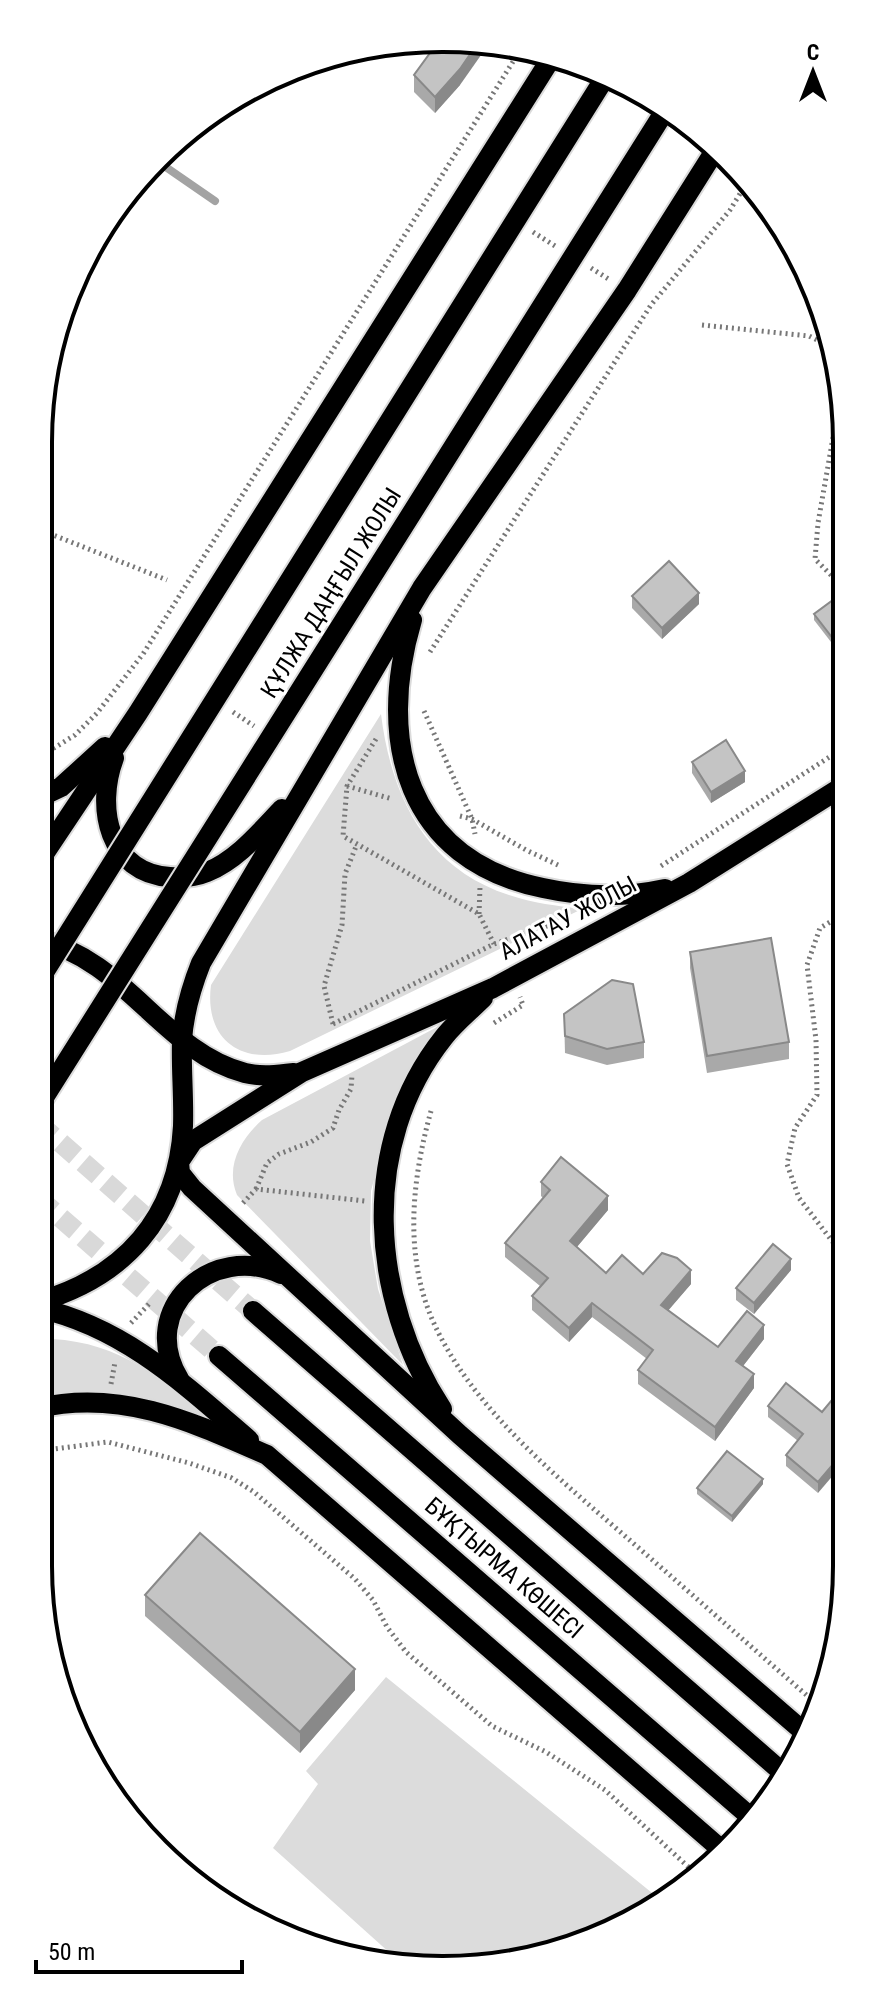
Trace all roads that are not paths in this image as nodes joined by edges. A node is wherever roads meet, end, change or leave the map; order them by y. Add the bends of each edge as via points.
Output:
1 (546, 66) edge
2 (600, 85) edge
3 (660, 119) edge
4 (710, 158) edge
5 (422, 588) junction
6 (138, 713) junction
7 (122, 736) junction
8 (316, 766) junction
9 (52, 791) edge
10 (833, 793) edge
11 (52, 842) edge
12 (689, 883) junction
13 (52, 945) edge
14 (52, 960) edge
15 (493, 988) junction
16 (138, 999) junction
17 (182, 1039) junction
18 (302, 1072) junction
19 (52, 1085) edge
20 (183, 1103) junction
21 (179, 1162) junction
22 (288, 1278) junction
23 (52, 1299) edge
24 (52, 1310) edge
25 (253, 1311) tunnel mouth
26 (219, 1356) tunnel mouth
27 (181, 1383) junction
28 (52, 1407) edge
29 (460, 1435) junction
30 (267, 1455) junction
31 (798, 1727) edge
32 (777, 1767) edge
33 (745, 1812) edge
34 (716, 1845) edge

1 - 6 main road
2 - 14 main road, ҚҰЛЖА ДАҢҒЫЛ ЖОЛЫ, bridge
3 - 19 main road, ҚҰЛЖА ДАҢҒЫЛ ЖОЛЫ, bridge
4 - 5 main road via 627,290
5 - 8 main road
5 - 12 main road via 406,641 396,723 422,808 439,834 481,867 519,883 580,895 615,896
6 - 7 main road
6 - 9 main road
7 - 8 main road via 107,793 110,832 129,862 163,877 204,874 222,865 288,803
7 - 11 main road
8 - 17 main road via 201,963 189,994
10 - 12 main road, АЛАТАУ ЖОЛЫ
12 - 15 main road, АЛАТАУ ЖОЛЫ
13 - 16 main road via 95,963
15 - 18 main road, АЛАТАУ ЖОЛЫ
15 - 29 main road via 444,1036 422,1069 397,1127 384,1203 386,1267 395,1307 422,1378
16 - 17 main road
16 - 20 main road via 169,1048
17 - 18 main road via 246,1073
17 - 20 main road
18 - 21 main road via 193,1141
20 - 21 main road
21 - 22 main road via 184,1179
21 - 23 main road via 167,1199 141,1241 108,1272
22 - 27 main road via 258,1267 231,1267 204,1275 184,1292 171,1312 166,1337 171,1366
22 - 29 main road
24 - 27 main road via 131,1345
25 - 32 main road, БҰҚТЫРМА КӨШЕСІ
26 - 33 main road, БҰҚТЫРМА КӨШЕСІ
27 - 30 main road
28 - 30 main road via 143,1407 186,1419
29 - 31 main road
30 - 34 main road

